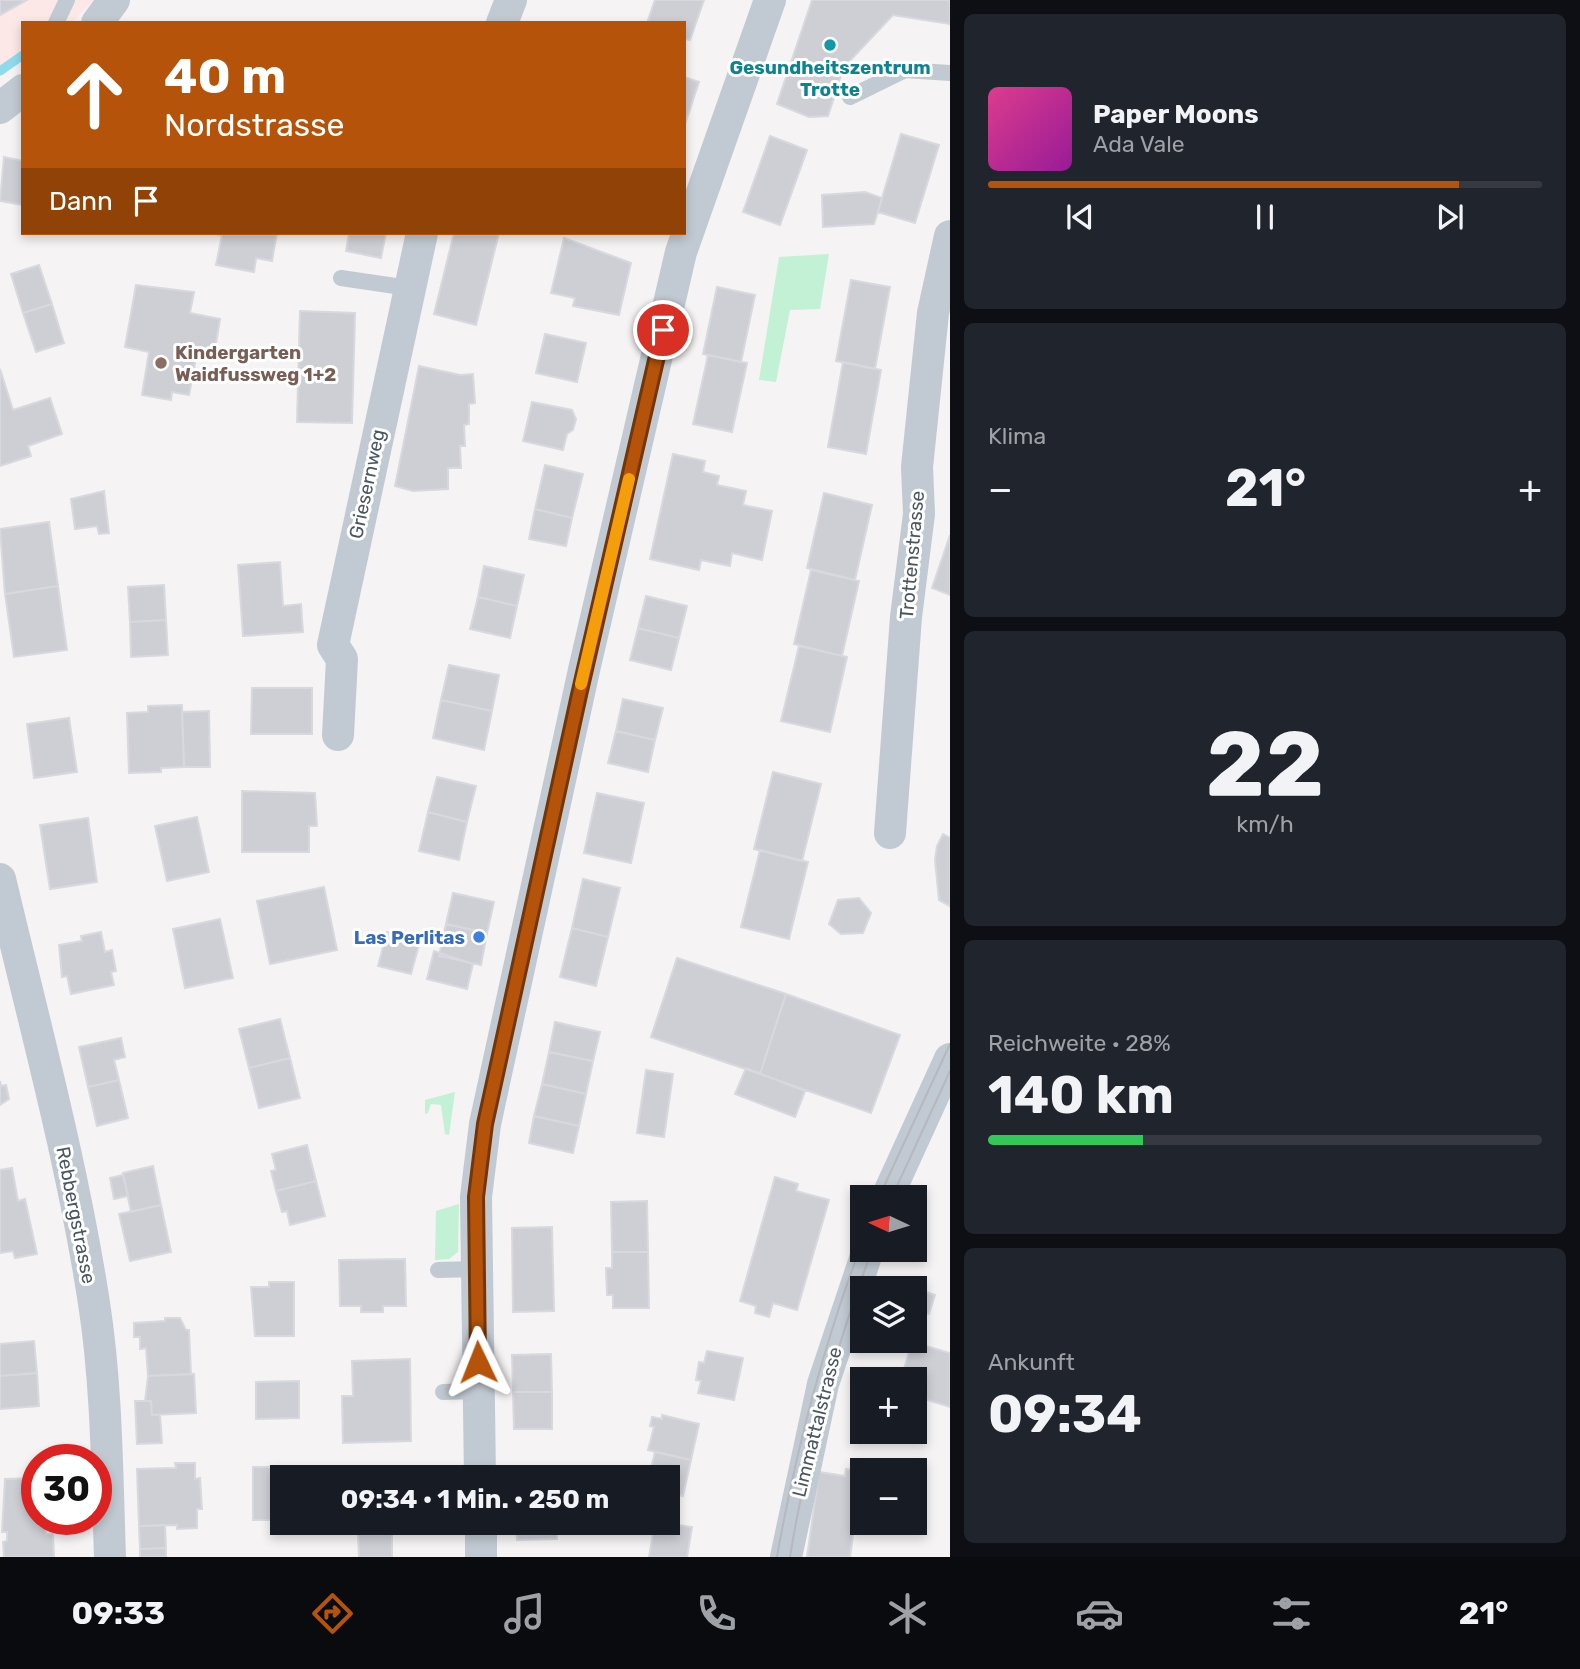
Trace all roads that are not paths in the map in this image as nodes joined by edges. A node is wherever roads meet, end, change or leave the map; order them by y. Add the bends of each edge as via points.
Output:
1 (66, 0) edge
2 (114, 0) edge
3 (511, 0) edge
4 (770, 0) edge
5 (57, 21) edge
6 (98, 21) edge
7 (503, 21) edge
8 (950, 73) edge
9 (21, 91) edge
10 (850, 97) dead end
11 (0, 107) edge
12 (422, 235) edge
13 (950, 236) edge
14 (341, 278) dead end
15 (409, 288) junction
16 (338, 735) dead end
17 (890, 833) dead end
18 (0, 879) edge
19 (950, 1059) edge
20 (893, 1185) edge
21 (864, 1262) edge
22 (476, 1269) junction
23 (438, 1270) dead end
24 (479, 1391) junction
25 (443, 1392) dead end
26 (480, 1465) edge
27 (481, 1535) edge
28 (110, 1557) edge
29 (481, 1557) edge
30 (786, 1557) edge

1 - 5 lane
2 - 6 street
3 - 7 street
4 - 22 street via 681,251 485,1124 476,1197
8 - 10 lane via 905,70
9 - 11 street
12 - 15 street, Griesernweg
13 - 17 street, Trottenstrasse via 933,313
14 - 15 lane
15 - 16 street, Griesernweg via 333,645 342,659
18 - 28 street, Rebbergstrasse via 58,1123 94,1303 105,1420
19 - 20 street
21 - 30 street, Limmattalstrasse via 823,1384
22 - 23 lane
22 - 24 street
24 - 25 lane
24 - 26 street
27 - 29 street

